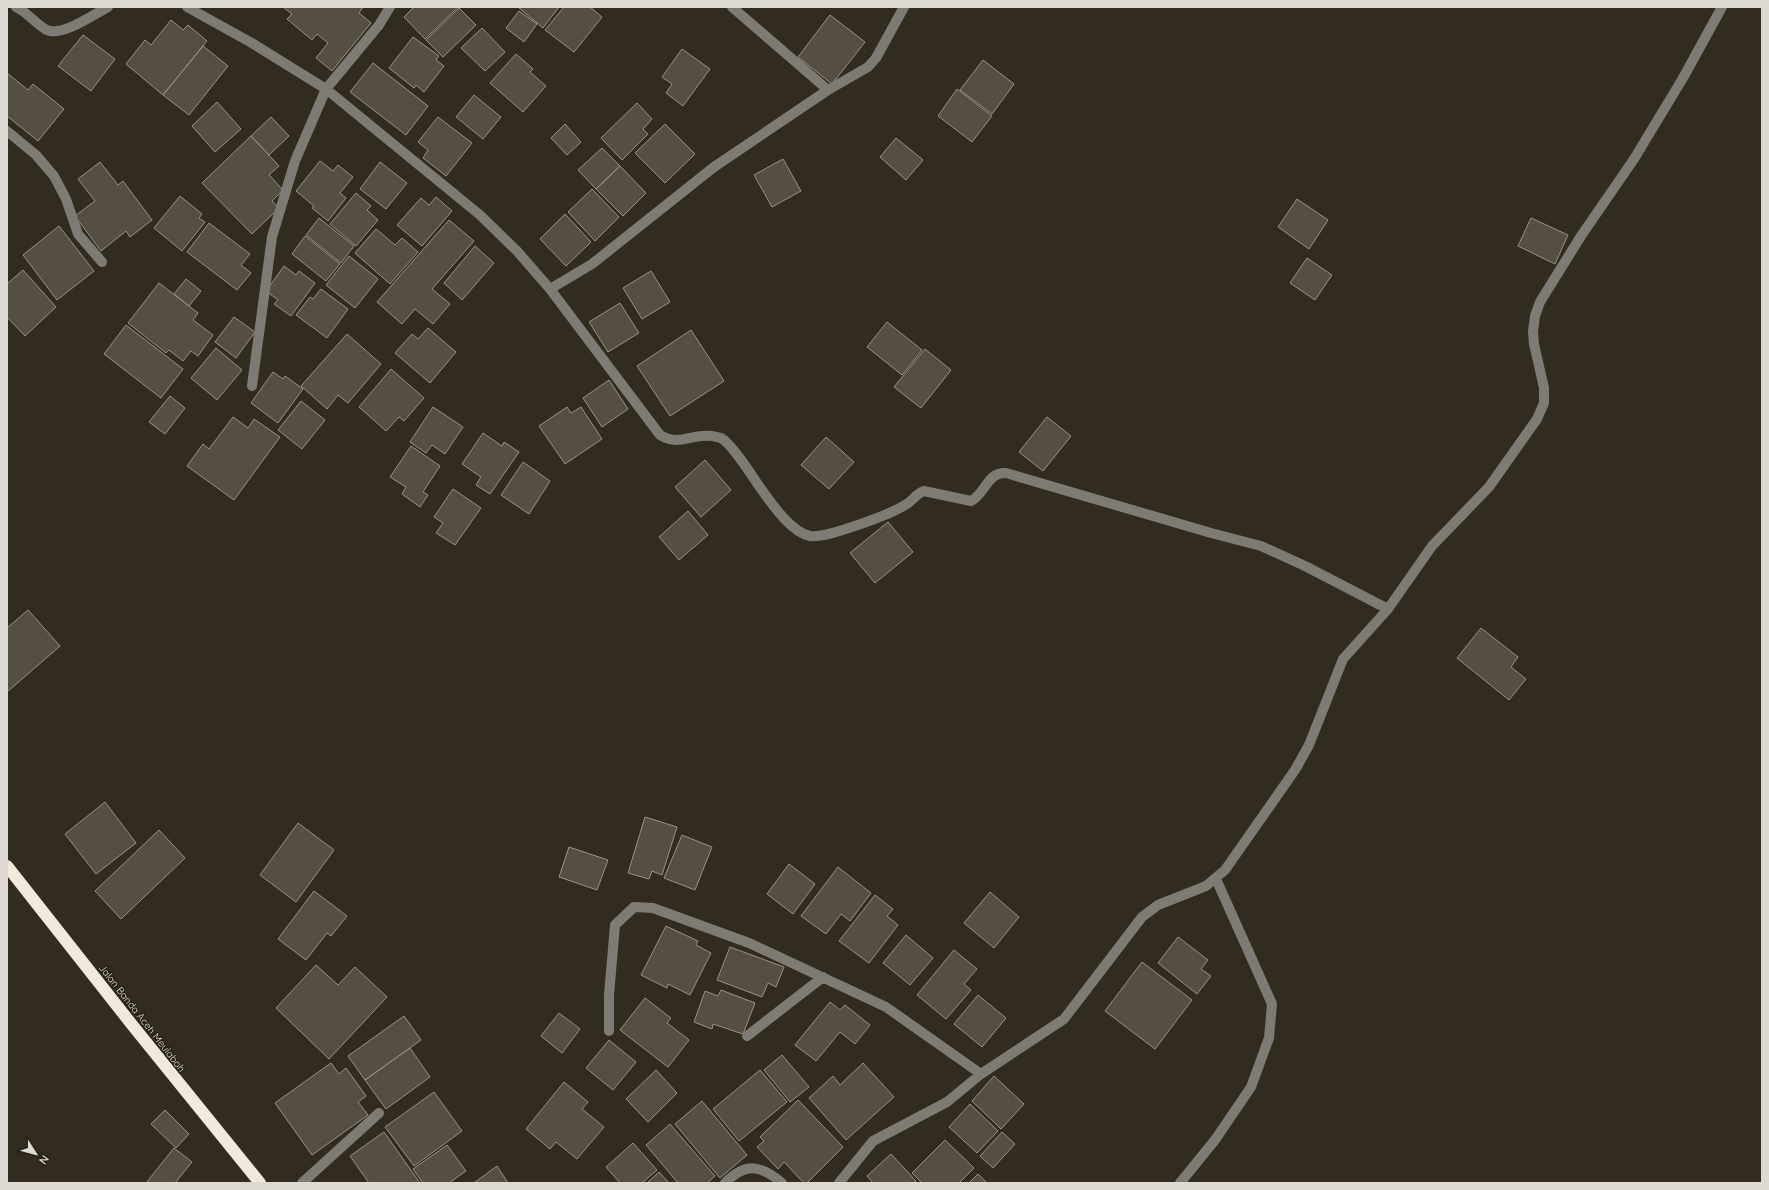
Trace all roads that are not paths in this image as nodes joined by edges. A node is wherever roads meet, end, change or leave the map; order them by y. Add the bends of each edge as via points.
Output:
1 (16, 7) edge
2 (108, 7) edge
3 (187, 7) edge
4 (390, 7) edge
5 (732, 7) edge
6 (904, 7) edge
7 (1722, 7) edge
8 (326, 89) junction
9 (828, 90) junction
10 (7, 131) edge
11 (102, 262) dead end
12 (550, 289) junction
13 (252, 386) dead end
14 (1388, 609) junction
15 (7, 866) edge
16 (1216, 879) junction
17 (823, 977) junction
18 (609, 1031) dead end
19 (747, 1036) dead end
20 (981, 1074) junction
21 (379, 1113) dead end
22 (260, 1183) edge
23 (302, 1183) edge
24 (725, 1183) edge
25 (782, 1183) edge
26 (839, 1183) edge
27 (1180, 1183) edge

1 - 2 street via 47,30 56,31 67,29
3 - 8 street
4 - 8 street via 379,25
5 - 9 street
6 - 9 street via 876,58 868,67
7 - 14 street via 1663,112 1540,302 1533,330 1544,388 1544,403 1537,419 1489,487 1432,546
8 - 12 street via 480,214
8 - 13 street via 295,161 272,237
9 - 12 street via 714,166 592,264
10 - 11 street via 36,154 54,176 66,199 78,234
12 - 14 street via 660,434 669,440 679,441 702,435 721,438 733,450 778,511 801,532 810,536 820,536 851,527 905,506 918,493 924,491 971,501 994,475 1006,473 1261,546
14 - 16 street via 1343,659 1309,745 1295,770 1225,870
15 - 22 highway, Jalan Banda Aceh Meulaboh
16 - 20 street via 1206,886 1150,909 1064,1019
16 - 27 street via 1272,1004 1269,1038 1251,1087 1216,1140
17 - 18 street via 749,943 653,908 634,907 615,926 609,995
17 - 19 street
17 - 20 street via 899,1014
20 - 26 street via 947,1102 873,1141
21 - 23 street
24 - 25 street via 740,1170 752,1167 763,1170

